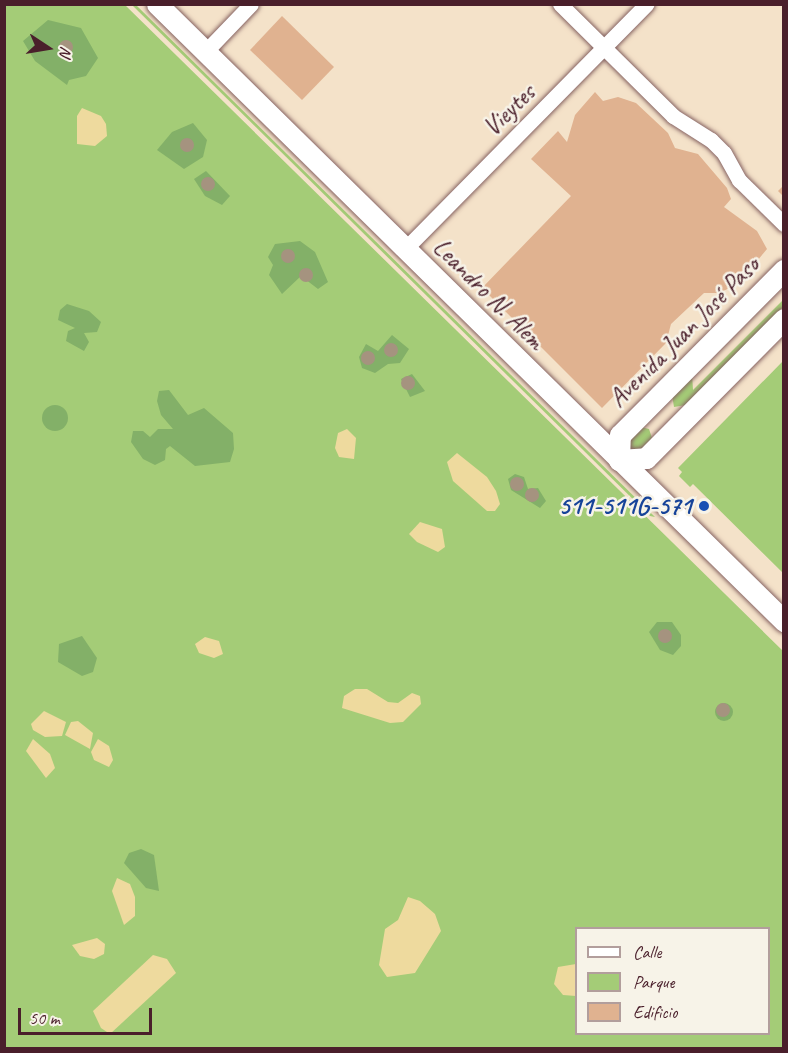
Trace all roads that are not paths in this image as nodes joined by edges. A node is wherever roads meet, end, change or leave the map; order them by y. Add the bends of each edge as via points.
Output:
1 (157, 4) edge
2 (251, 4) edge
3 (560, 4) edge
4 (647, 4) edge
5 (604, 48) junction
6 (205, 52) junction
7 (783, 224) edge
8 (405, 249) junction
9 (783, 270) edge
10 (783, 319) edge
11 (619, 460) junction
12 (783, 621) edge

1 - 6 main road, Leandro N. Alem
2 - 6 street
3 - 5 street
4 - 5 street, Vieytes
5 - 7 street via 674,116 711,140 739,180
5 - 8 street, Vieytes
6 - 8 main road, Leandro N. Alem
8 - 11 main road, Leandro N. Alem
9 - 11 main road, Avenida Juan José Paso via 620,435
10 - 11 main road via 646,458
11 - 12 main road, Leandro N. Alem

